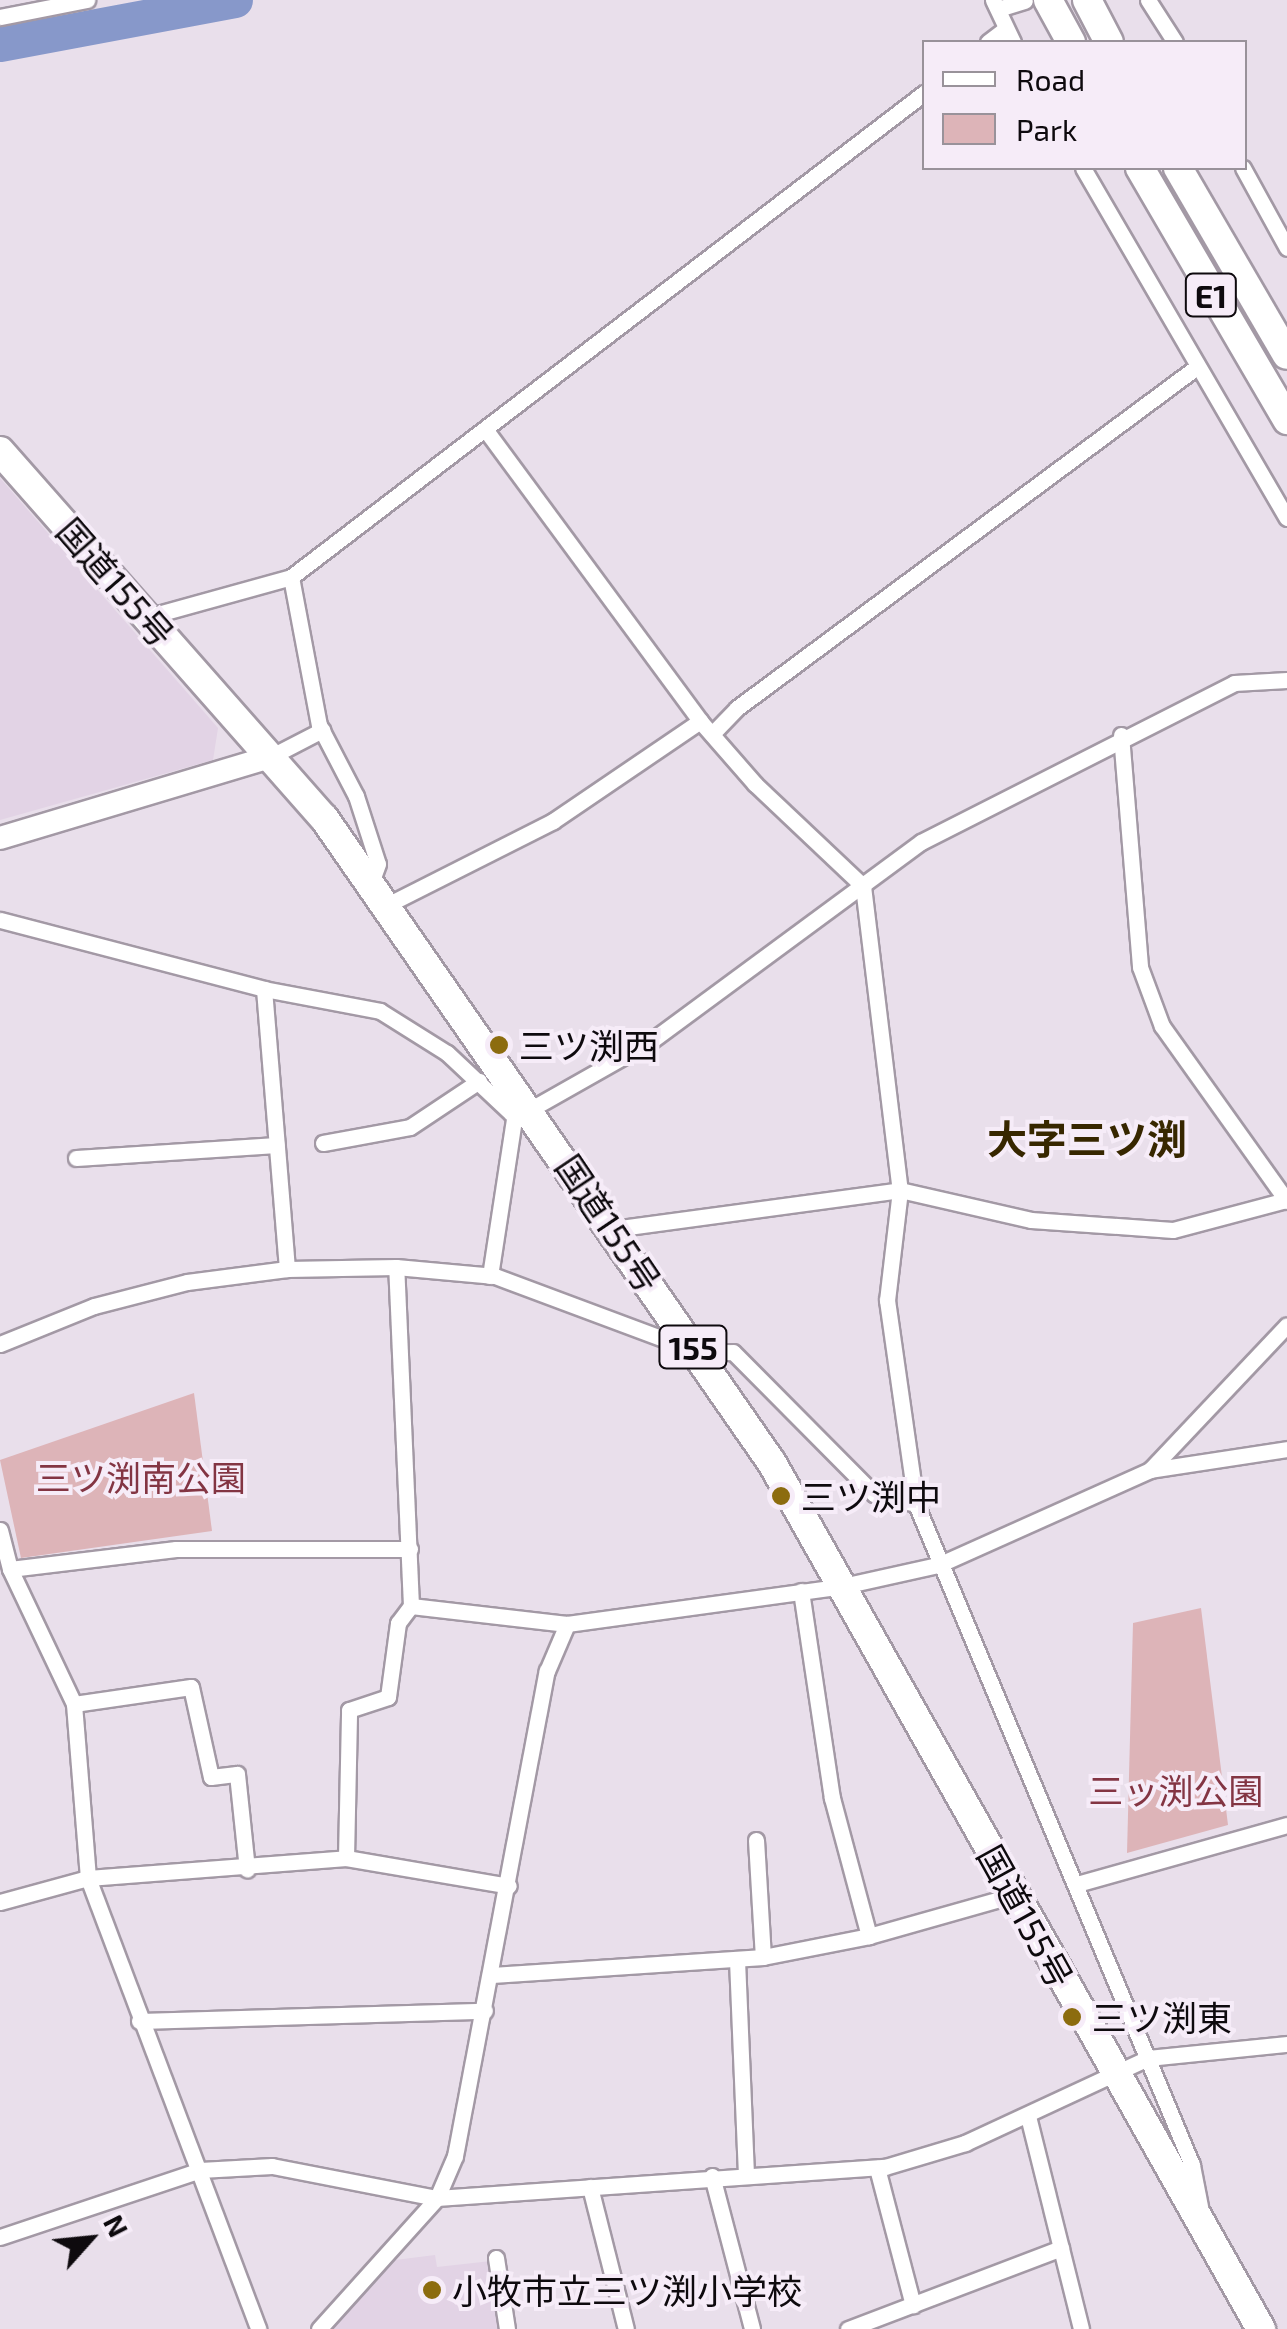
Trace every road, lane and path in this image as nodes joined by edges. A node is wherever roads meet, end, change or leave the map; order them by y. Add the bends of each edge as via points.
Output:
1 (87, 0) edge
2 (1048, 0) edge
3 (1087, 0) edge
4 (1148, 0) edge
5 (1026, 1) edge
6 (996, 4) edge
7 (0, 17) edge
8 (1009, 36) edge
9 (1070, 40) edge
10 (1108, 40) edge
11 (1174, 40) edge
12 (922, 96) edge
13 (1084, 170) edge
14 (1141, 170) edge
15 (1179, 170) edge
16 (1244, 170) edge
17 (1287, 248) edge
18 (1287, 355) edge
19 (1194, 369) junction
20 (1287, 420) edge
21 (485, 429) junction
22 (0, 451) edge
23 (1287, 518) edge
24 (291, 576) junction
25 (147, 617) junction
26 (1287, 680) edge
27 (700, 721) junction
28 (322, 730) junction
29 (712, 734) junction
30 (1121, 735) junction
31 (270, 757) junction
32 (0, 838) edge
33 (864, 886) junction
34 (379, 894) junction
35 (0, 920) edge
36 (264, 989) junction
37 (479, 1080) junction
38 (523, 1111) junction
39 (322, 1143) dead end
40 (277, 1145) junction
41 (76, 1158) dead end
42 (900, 1190) junction
43 (1286, 1201) edge
44 (613, 1229) junction
45 (396, 1267) junction
46 (287, 1269) junction
47 (490, 1276) junction
48 (1287, 1325) edge
49 (0, 1344) edge
50 (696, 1351) junction
51 (1287, 1450) edge
52 (1150, 1470) junction
53 (916, 1504) junction
54 (0, 1530) edge
55 (410, 1549) junction
56 (938, 1565) junction
57 (10, 1569) junction
58 (842, 1586) junction
59 (801, 1591) junction
60 (412, 1606) junction
61 (567, 1624) junction
62 (74, 1704) junction
63 (1287, 1825) edge
64 (756, 1840) dead end
65 (346, 1858) junction
66 (246, 1868) junction
67 (88, 1878) junction
68 (1077, 1884) junction
69 (509, 1886) junction
70 (1014, 1895) junction
71 (0, 1902) edge
72 (868, 1936) junction
73 (763, 1956) junction
74 (737, 1960) junction
75 (492, 1975) junction
76 (484, 2011) junction
77 (139, 2021) junction
78 (1287, 2044) edge
79 (1148, 2058) junction
80 (1114, 2075) junction
81 (1028, 2116) junction
82 (877, 2168) junction
83 (200, 2170) junction
84 (746, 2174) junction
85 (712, 2176) junction
86 (590, 2187) junction
87 (438, 2198) junction
88 (1206, 2235) junction
89 (0, 2237) edge
90 (1061, 2248) junction
91 (496, 2258) dead end
92 (913, 2304) junction
93 (258, 2329) edge
94 (319, 2329) edge
95 (506, 2329) edge
96 (626, 2329) edge
97 (752, 2329) edge
98 (848, 2329) edge
99 (1081, 2329) edge
100 (1260, 2329) edge

1 - 7 street
2 - 9 highway
3 - 10 highway
4 - 11 street
5 - 6 street
6 - 8 street
12 - 21 street
13 - 19 street
14 - 20 highway, E1
15 - 18 highway, E1
16 - 17 street
19 - 23 street
19 - 29 street via 738,708
21 - 24 street
21 - 27 street
22 - 25 highway, 国道155号 / 155
24 - 25 street
24 - 28 street
25 - 31 highway, 国道155号 / 155
26 - 30 street via 1234,683
27 - 29 street
27 - 34 street via 553,821
28 - 31 street
28 - 34 street via 356,796 378,864
29 - 33 street
30 - 33 street via 921,842
30 - 43 street via 1140,967 1162,1026
31 - 32 street
31 - 34 highway, 国道155号 / 155
33 - 38 street via 651,1041
33 - 42 street
34 - 38 highway, 国道155号 / 155
35 - 36 street
36 - 37 street via 380,1011
36 - 40 street
37 - 38 street
37 - 39 street via 410,1127
38 - 44 highway, 国道155号 / 155
38 - 47 street
40 - 41 street
40 - 46 street
42 - 43 street via 1031,1220 1173,1230
42 - 44 street
42 - 53 street via 887,1300
44 - 50 highway, 国道155号 / 155
45 - 46 street
45 - 47 street
45 - 55 street
46 - 49 street via 168,1286 94,1306
47 - 50 street
48 - 52 street
50 - 53 street via 733,1352 874,1494
50 - 58 highway, 国道155号 / 155 via 772,1463
51 - 52 street
52 - 56 street
53 - 56 street
54 - 57 street
55 - 57 street via 176,1549
55 - 60 street
56 - 58 street
56 - 68 street
57 - 62 street
58 - 59 street
58 - 70 highway, 国道155号 / 155
59 - 61 street
59 - 72 street via 832,1798
60 - 61 street
60 - 65 street via 398,1623 388,1697 349,1710
61 - 69 street via 547,1670
62 - 66 street via 192,1687 211,1777 237,1774
62 - 67 street
63 - 68 street
64 - 73 street
65 - 66 street
65 - 69 street
66 - 67 street
67 - 71 street
67 - 77 street
68 - 79 street
69 - 75 street
70 - 72 street
70 - 80 highway, 国道155号 / 155
72 - 73 street
73 - 74 street
74 - 75 street
74 - 84 street
75 - 76 street
76 - 77 street
76 - 87 street via 455,2156
77 - 83 street
78 - 79 street
79 - 80 street
79 - 88 street via 1192,2165
80 - 81 street
80 - 88 highway, 国道155号 / 155
81 - 82 street via 966,2143
81 - 90 street
82 - 84 street
82 - 92 street
83 - 87 street via 272,2166
83 - 89 street
83 - 93 street
84 - 85 street
85 - 86 street
85 - 97 street
86 - 87 street
86 - 96 street
87 - 94 street
88 - 100 highway, 国道155号 / 155
90 - 92 street
90 - 99 street
91 - 95 street
92 - 98 street

